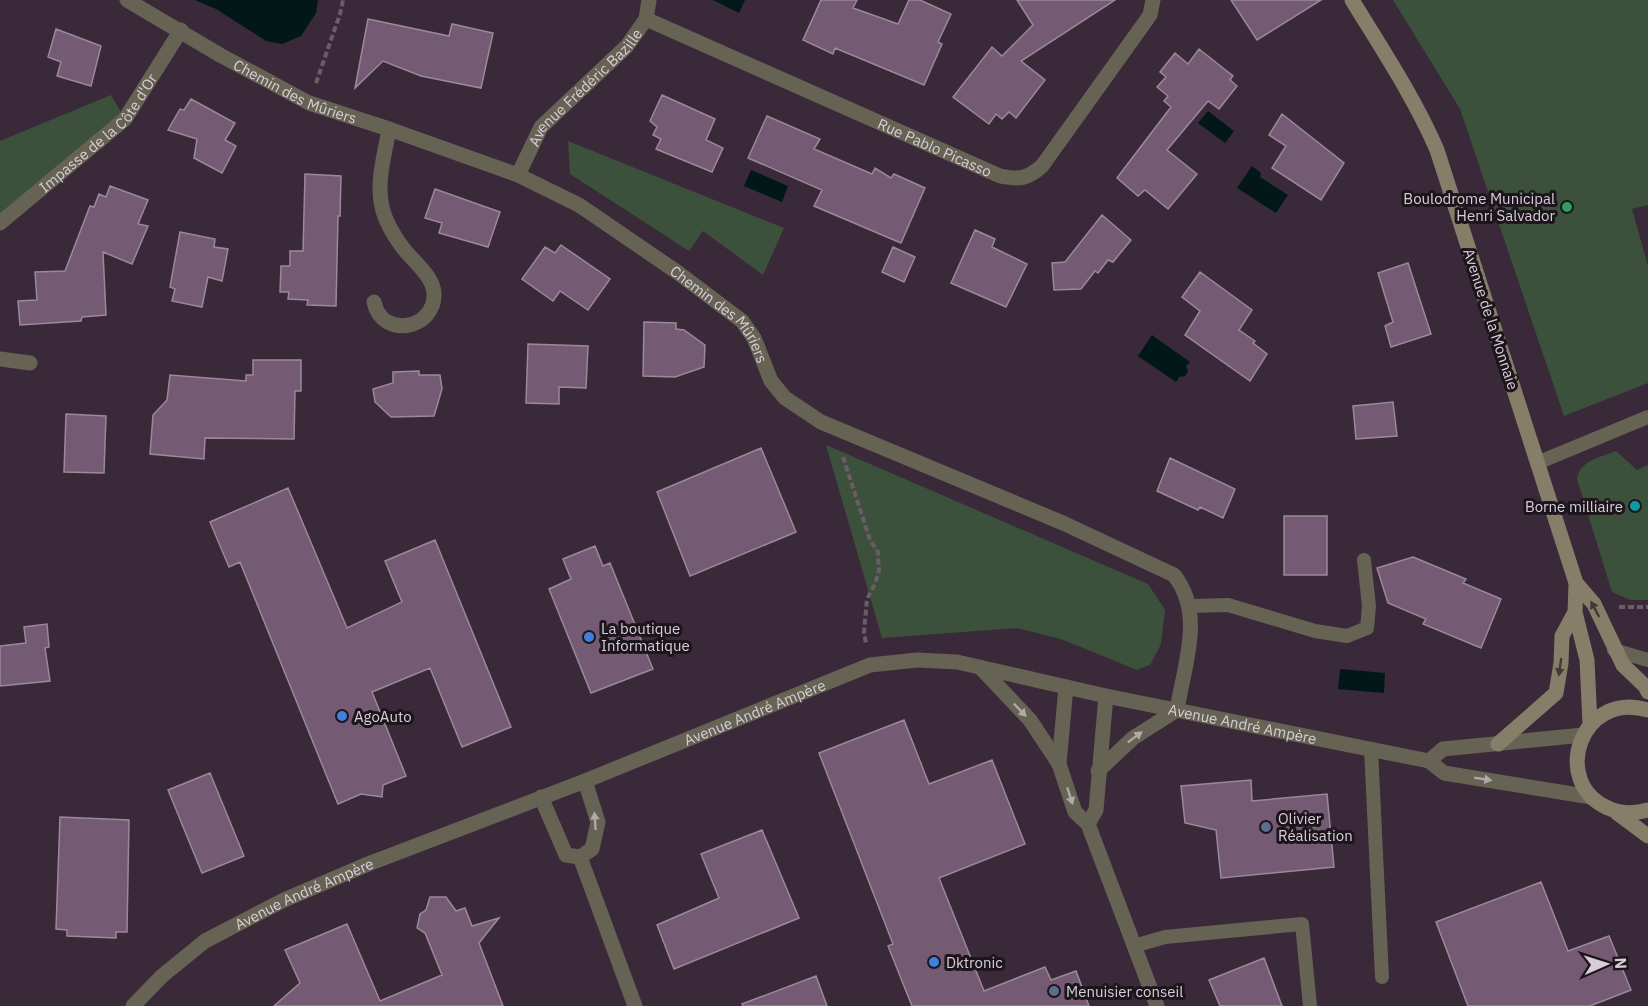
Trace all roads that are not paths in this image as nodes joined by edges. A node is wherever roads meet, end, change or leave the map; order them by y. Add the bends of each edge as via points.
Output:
1 (127, 0) edge
2 (649, 0) edge
3 (1153, 0) edge
4 (1352, 0) edge
5 (646, 19) junction
6 (181, 30) junction
7 (389, 129) junction
8 (518, 175) junction
9 (0, 223) edge
10 (374, 302) dead end
11 (0, 359) edge
12 (30, 363) dead end
13 (1648, 417) edge
14 (1537, 463) junction
15 (1364, 560) dead end
16 (1576, 583) junction
17 (1190, 606) junction
18 (1575, 612) junction
19 (1614, 650) junction
20 (1648, 660) edge
21 (980, 667) junction
22 (1066, 687) junction
23 (1648, 692) edge
24 (1106, 696) junction
25 (1177, 710) junction
26 (1648, 710) edge
27 (1586, 730) junction
28 (1498, 744) junction
29 (1371, 749) junction
30 (1429, 761) junction
31 (1059, 764) junction
32 (1098, 771) junction
33 (585, 781) junction
34 (541, 797) junction
35 (1592, 797) junction
36 (1648, 810) edge
37 (1615, 811) junction
38 (1088, 824) junction
39 (1648, 836) edge
40 (580, 856) junction
41 (1134, 946) junction
42 (1382, 977) dead end
43 (132, 1006) edge
44 (635, 1006) edge
45 (1157, 1006) edge
46 (1310, 1006) edge

1 - 6 street, Chemin des Mûriers
2 - 5 street, Avenue Frédéric Bazille
3 - 5 street, Rue Pablo Picasso via 1150,15 1041,166 1030,176 1015,179 1000,176
4 - 14 street, Avenue de la Monnaie via 1405,87 1437,150
5 - 8 street, Avenue Frédéric Bazille via 627,46 541,127
6 - 7 street, Chemin des Mûriers via 309,103
6 - 9 street, Impasse de la Côte d'Or via 124,119
7 - 8 street, Chemin des Mûriers
7 - 10 street via 380,180 382,206 388,224 430,281 434,294 428,314 417,323 402,327 388,324 376,314
8 - 17 street, Chemin des Mûriers via 579,204 742,321 754,338 771,381 785,398 821,422 1063,523 1174,575 1184,587
11 - 12 street
13 - 14 lane
14 - 16 street, Avenue de la Monnaie
15 - 17 lane via 1369,606 1366,628 1347,636 1315,631 1228,605
16 - 18 street, Avenue de la Monnaie
19 -> 16 street, Avenue de la Monnaie via 1594,604
17 - 25 street, Chemin des Mûriers via 1192,628
18 - 27 street, Avenue de la Monnaie via 1587,660
18 -> 28 street via 1562,636 1556,693
19 - 20 lane
19 - 23 street, Avenue de la Monnaie
21 - 22 street, Avenue André Ampère
21 -> 31 street via 1030,720
21 - 33 street, Avenue André Ampère via 917,660 870,665
22 - 24 street, Avenue André Ampère
22 - 31 street
24 - 25 street, Avenue André Ampère
24 - 32 street
25 - 29 street, Avenue André Ampère
32 -> 25 street via 1133,738
26 - 27 street via 1616,708 1602,714
27 - 28 street
27 - 35 street, Avenue de la Monnaie via 1577,768
28 - 30 street via 1443,749
29 - 30 street, Avenue André Ampère
29 - 42 lane
30 -> 35 street, Avenue André Ampère via 1444,773
31 -> 38 street via 1075,812
32 - 38 street via 1096,810
33 - 34 street, Avenue André Ampère
40 -> 33 street via 592,849 598,822
34 - 40 street via 566,855
34 - 43 street, Avenue André Ampère via 284,900 205,941
35 - 37 street
36 - 37 street
37 - 39 street
38 - 41 street
40 - 44 street
41 - 45 street
41 - 46 lane via 1165,937 1302,924

